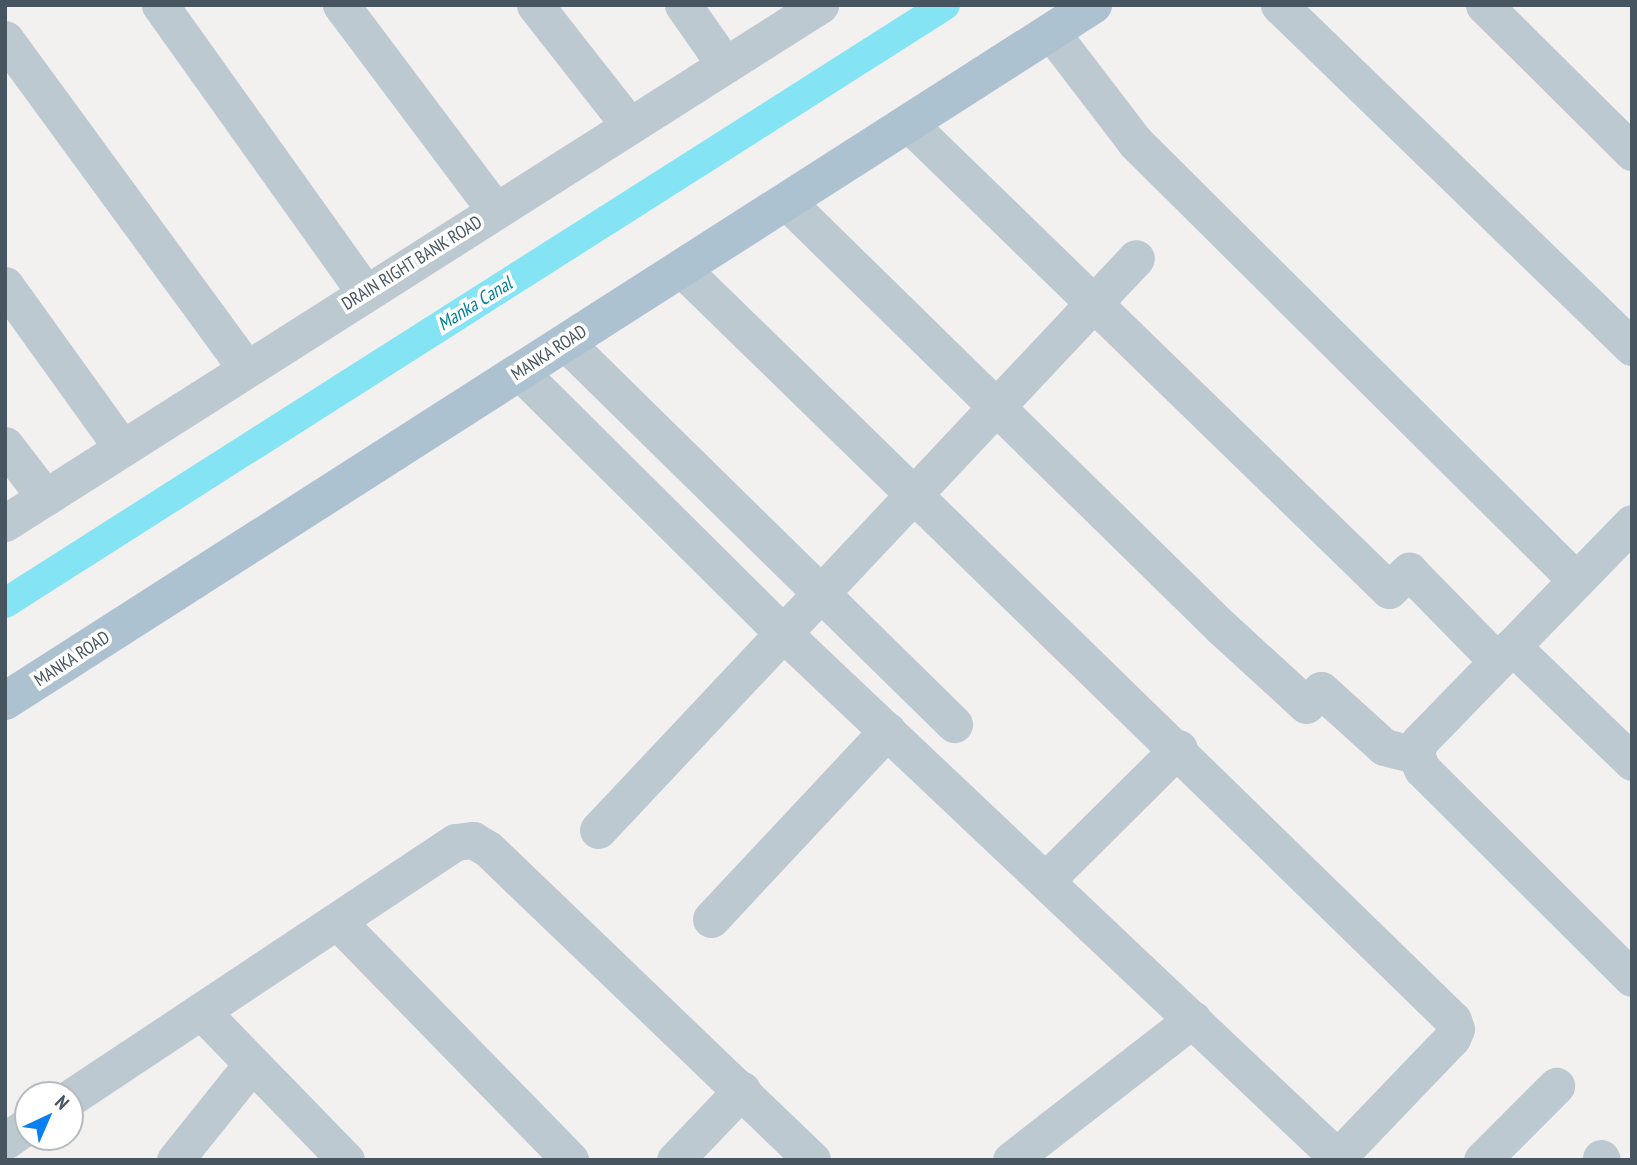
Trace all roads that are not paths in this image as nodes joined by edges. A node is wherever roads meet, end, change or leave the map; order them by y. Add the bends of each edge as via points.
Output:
1 (160, 5) edge
2 (341, 5) edge
3 (535, 5) edge
4 (683, 5) edge
5 (820, 5) edge
6 (1094, 5) edge
7 (1279, 5) edge
8 (1484, 5) edge
9 (1051, 32) junction
10 (5, 39) edge
11 (725, 65) junction
12 (908, 123) junction
13 (629, 125) junction
14 (1632, 152) edge
15 (786, 201) junction
16 (495, 210) junction
17 (1136, 258) dead end
18 (682, 268) junction
19 (5, 285) edge
20 (365, 292) junction
21 (1093, 304) junction
22 (566, 343) junction
23 (1632, 347) edge
24 (246, 368) junction
25 (520, 372) junction
26 (996, 408) junction
27 (5, 445) edge
28 (122, 448) junction
29 (916, 493) junction
30 (45, 497) junction
31 (5, 523) edge
32 (1628, 533) edge
33 (1576, 580) junction
34 (821, 594) junction
35 (783, 633) junction
36 (1505, 654) junction
37 (5, 701) edge
38 (954, 724) dead end
39 (887, 732) junction
40 (1179, 748) junction
41 (1416, 755) junction
42 (1632, 762) edge
43 (598, 830) dead end
44 (1046, 880) junction
45 (711, 919) dead end
46 (337, 921) junction
47 (1632, 978) edge
48 (201, 1011) junction
49 (1193, 1019) junction
50 (253, 1063) junction
51 (1556, 1086) dead end
52 (84, 1089) edge
53 (742, 1090) junction
54 (1339, 1159) edge
55 (175, 1160) edge
56 (346, 1160) edge
57 (570, 1160) edge
58 (675, 1160) edge
59 (812, 1160) edge
60 (1011, 1160) edge
61 (1482, 1160) edge

1 - 20 street
2 - 16 street
3 - 13 street
4 - 11 street
5 - 11 street, DRAIN RIGHT BANK ROAD
6 - 9 main road, MANKA ROAD
7 - 23 street
8 - 14 street
9 - 12 main road, MANKA ROAD
9 - 33 street via 1135,142
10 - 24 street
11 - 13 street, DRAIN RIGHT BANK ROAD
12 - 15 main road, MANKA ROAD
12 - 21 street
13 - 16 street, DRAIN RIGHT BANK ROAD
15 - 18 main road, MANKA ROAD
15 - 26 street
16 - 20 street, DRAIN RIGHT BANK ROAD
17 - 21 street
18 - 22 main road, MANKA ROAD
18 - 29 street
19 - 28 street
20 - 24 street, DRAIN RIGHT BANK ROAD
21 - 26 street
21 - 36 street via 1389,590 1409,571
22 - 25 main road, MANKA ROAD
22 - 34 street
24 - 28 street, DRAIN RIGHT BANK ROAD
25 - 35 street
25 - 37 main road, MANKA ROAD
26 - 29 street
26 - 41 street via 1306,705 1321,690 1384,747
27 - 30 street
28 - 30 street, DRAIN RIGHT BANK ROAD
29 - 34 street
29 - 40 street
30 - 31 street, DRAIN RIGHT BANK ROAD
32 - 33 street
33 - 36 street
34 - 35 street
34 - 38 street
35 - 39 street
35 - 43 street
36 - 41 street via 1419,742
36 - 42 street
39 - 44 street
39 - 45 street
40 - 44 street
40 - 54 street via 1457,1029
41 - 47 street via 1422,769
44 - 49 street
46 - 48 street
46 - 53 street via 456,842 473,840 488,849
46 - 57 street
48 - 50 street
48 - 52 street
49 - 54 street
49 - 60 street
50 - 55 street
50 - 56 street
51 - 61 street
53 - 58 street
53 - 59 street

